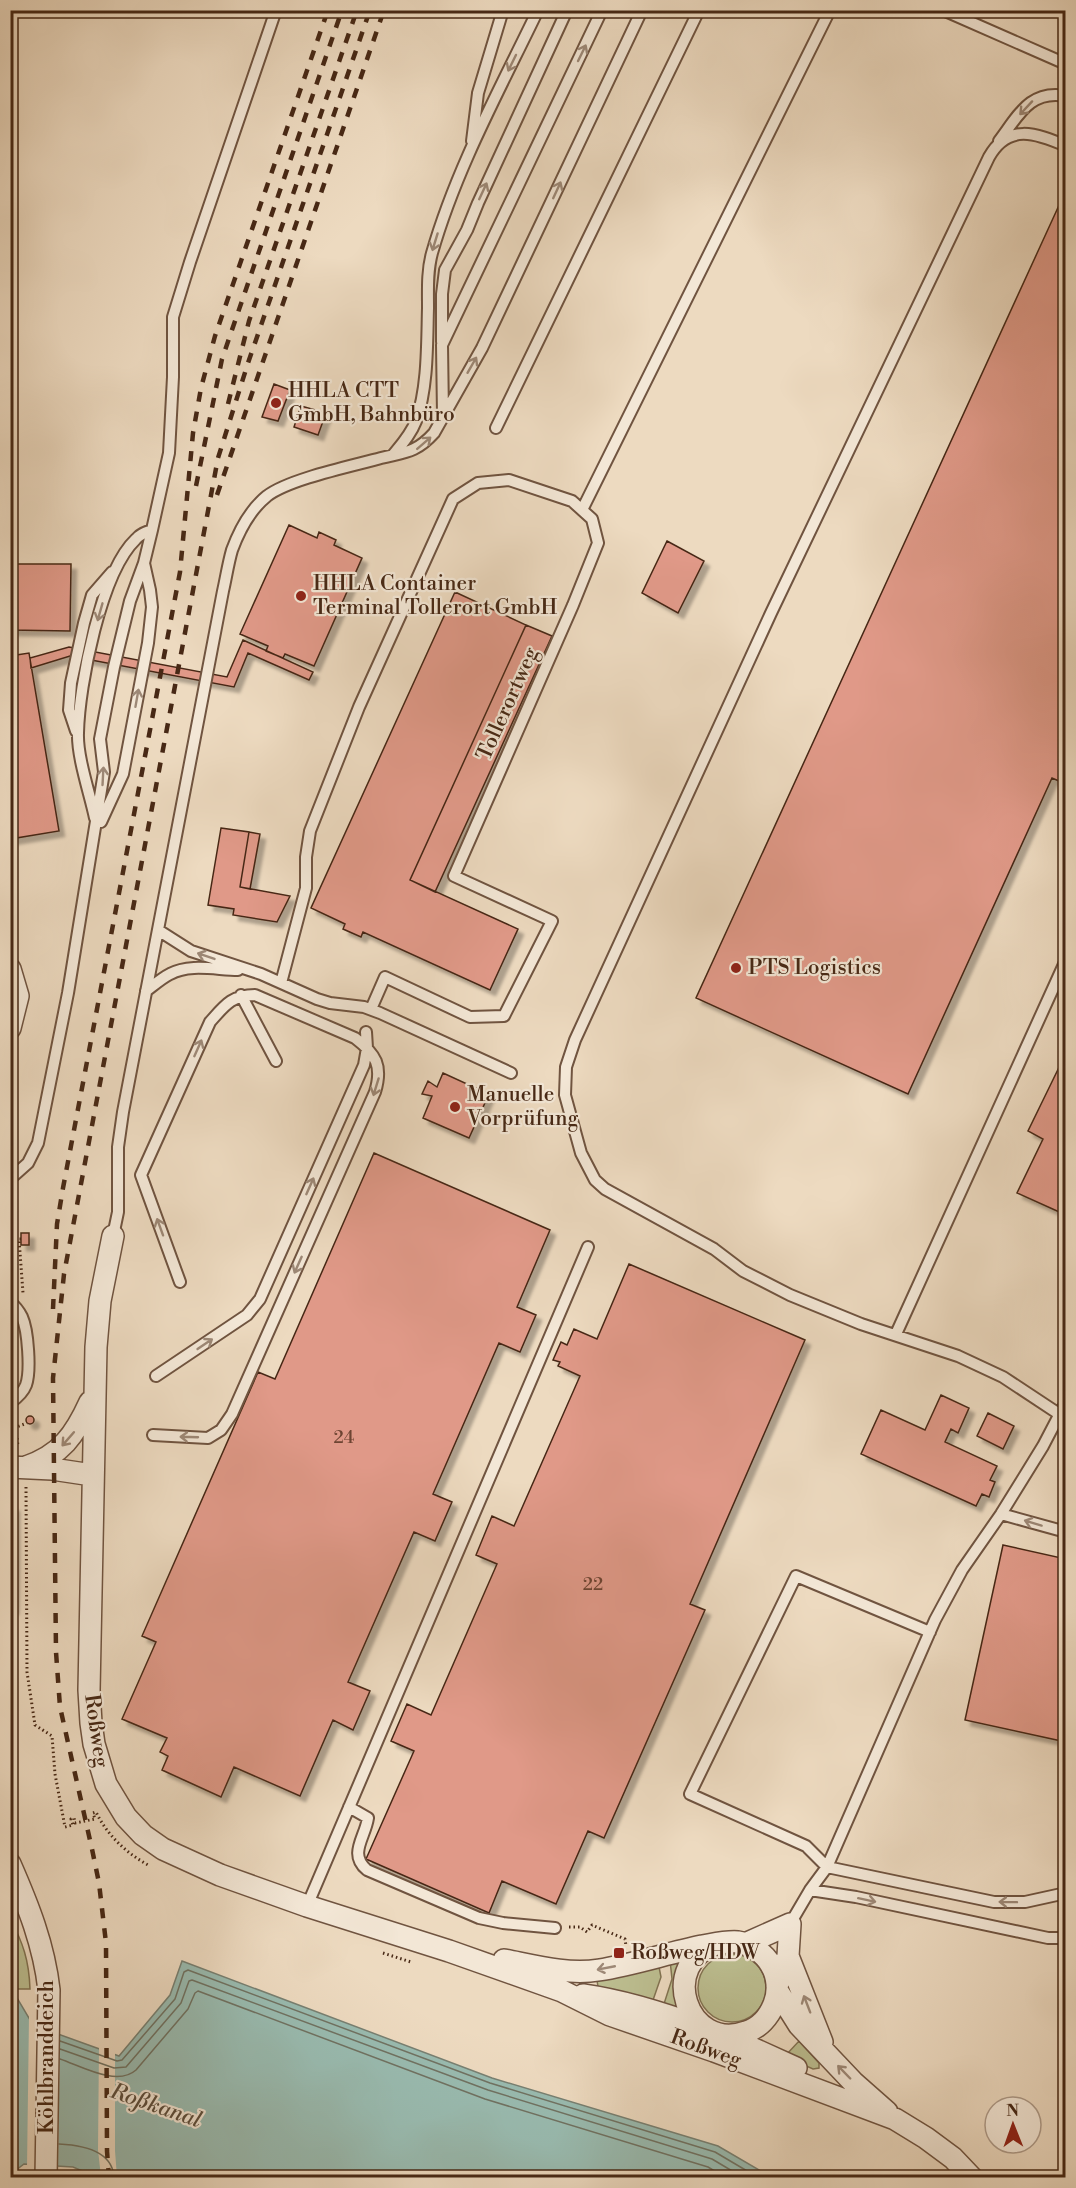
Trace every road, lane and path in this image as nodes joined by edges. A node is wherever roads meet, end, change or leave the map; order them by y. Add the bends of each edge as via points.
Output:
1 (276, 10) edge
2 (503, 10) edge
3 (538, 10) edge
4 (567, 10) edge
5 (602, 10) edge
6 (642, 10) edge
7 (699, 10) edge
8 (830, 10) edge
9 (943, 10) edge
10 (1065, 64) edge
11 (1065, 96) edge
12 (998, 143) junction
13 (1065, 146) edge
14 (470, 152) junction
15 (442, 345) junction
16 (443, 416) junction
17 (496, 428) dead end
18 (393, 455) junction
19 (582, 510) junction
20 (152, 530) junction
21 (144, 563) junction
22 (96, 834) junction
23 (158, 930) junction
24 (1065, 960) edge
25 (10, 969) edge
26 (245, 970) junction
27 (281, 983) junction
28 (146, 991) junction
29 (241, 995) junction
30 (371, 1009) junction
31 (10, 1028) edge
32 (366, 1032) dead end
33 (367, 1048) junction
34 (276, 1061) dead end
35 (511, 1073) dead end
36 (10, 1179) edge
37 (113, 1236) joint
38 (21, 1239) dead end
39 (588, 1247) dead end
40 (180, 1282) dead end
41 (23, 1295) dead end
42 (10, 1302) edge
43 (896, 1334) junction
44 (156, 1376) dead end
45 (94, 1395) junction
46 (1065, 1402) edge
47 (10, 1403) edge
48 (1059, 1414) junction
49 (10, 1417) edge
50 (27, 1423) dead end
51 (14, 1428) junction
52 (153, 1436) dead end
53 (19, 1467) edge
54 (92, 1475) junction
55 (1001, 1514) junction
56 (1065, 1532) edge
57 (930, 1632) junction
58 (35, 1725) dead end
59 (349, 1807) junction
60 (10, 1864) edge
61 (827, 1867) junction
62 (10, 1881) edge
63 (810, 1890) junction
64 (1065, 1893) edge
65 (27, 1903) junction
66 (307, 1906) junction
67 (790, 1924) junction
68 (555, 1928) joint
69 (1065, 1938) edge
70 (719, 1943) junction
71 (745, 1944) junction
72 (449, 1951) junction
73 (628, 1951) dead end
74 (788, 1956) junction
75 (777, 1988) junction
76 (562, 1991) junction
77 (715, 2032) junction
78 (826, 2053) junction
79 (852, 2103) junction
80 (895, 2120) junction
81 (46, 2173) edge
82 (972, 2178) edge

1 - 20 lane via 173,317 169,453
2 - 14 lane via 478,93
3 -> 14 lane
15 -> 4 lane via 445,270
15 -> 5 lane
16 -> 6 lane via 482,348
7 - 17 lane
8 - 19 lane
9 - 10 lane
11 -> 12 lane via 1047,95 1033,100
12 - 13 lane via 1028,133
12 - 43 lane via 771,613 575,1040 565,1074 565,1095 578,1146 591,1173 605,1189 790,1295
14 -> 18 lane via 431,256 421,402 408,437
15 - 16 lane
18 -> 16 lane via 424,445
18 - 23 lane via 285,487 268,496 243,527 223,591
19 - 27 lane via 572,501 509,480 478,483 453,499 359,707 310,831 306,888
19 - 30 lane, Tollerortweg via 592,519 598,543 454,876 552,921 504,1016 470,1017 385,977
20 - 21 lane
20 -> 22 lane via 136,538 92,595 71,683 69,710 78,736
22 -> 21 lane via 104,772 100,739 121,632
22 -> 21 lane via 123,774 148,643 152,607
22 - 36 lane via 38,1143 28,1163
26 -> 23 lane via 191,951
23 - 28 lane
24 - 43 lane
25 - 31 street via 18,996
26 - 27 lane
26 - 28 lane via 183,969
27 - 30 lane via 322,1001
28 - 37 lane via 118,1147 118,1212
29 - 33 lane via 255,995 282,1005 355,1038
29 - 34 lane
40 -> 29 lane via 141,1175 210,1022 226,1003
30 - 35 lane
32 - 33 lane
44 -> 33 lane via 247,1315 260,1299 364,1065
33 -> 52 lane via 377,1063 379,1078 375,1092 232,1414 221,1430 208,1438
37 - 45 street, Roßweg via 100,1301
38 - 41 path
39 - 59 lane
42 - 47 lane via 22,1319 28,1373 26,1385
43 - 48 lane via 982,1366
45 -> 53 street via 68,1441 53,1456
45 - 54 street, Roßweg
46 - 48 lane
48 - 55 lane
49 - 51 path
50 - 51 path
51 - 53 path
53 - 54 street
53 - 58 path via 27,1672
54 - 66 street, Roßweg via 90,1712 105,1784 126,1817 163,1849 220,1875
56 -> 55 lane
55 - 57 lane via 962,1570
57 - 61 lane
57 - 61 lane via 796,1576 690,1794 806,1846
59 - 66 lane
59 - 68 lane via 368,1818 357,1857 367,1870 479,1918
60 - 65 street, Köhlbranddeich
61 - 63 lane
64 -> 61 lane via 1025,1902 994,1902
62 - 65 street, Köhlbranddeich
63 - 67 lane
63 -> 69 lane via 1048,1938
65 - 81 street, Köhlbranddeich via 46,1965 49,1990
66 - 72 street, Roßweg
67 - 71 street, Roßweg
67 - 74 street, Roßweg
68 - 73 path via 580,1927 587,1932 592,1925 625,1939
70 - 71 street, Roßweg
70 -> 72 street, Roßweg via 584,1971
70 - 77 street, Roßweg via 693,1960 684,1985 690,2011
71 - 75 street, Roßweg via 769,1962
72 - 76 street, Roßweg
74 - 75 street, Roßweg
78 -> 74 street, Roßweg
75 - 77 street, Roßweg via 771,2012 758,2026 740,2034
75 - 78 street, Roßweg via 799,2025
76 - 77 street, Roßweg via 617,2000
76 - 79 street, Roßweg via 610,2015
77 - 79 street, Roßweg via 806,2073
80 -> 78 street, Roßweg
79 - 80 street, Roßweg
80 - 82 street, Roßweg via 953,2158

